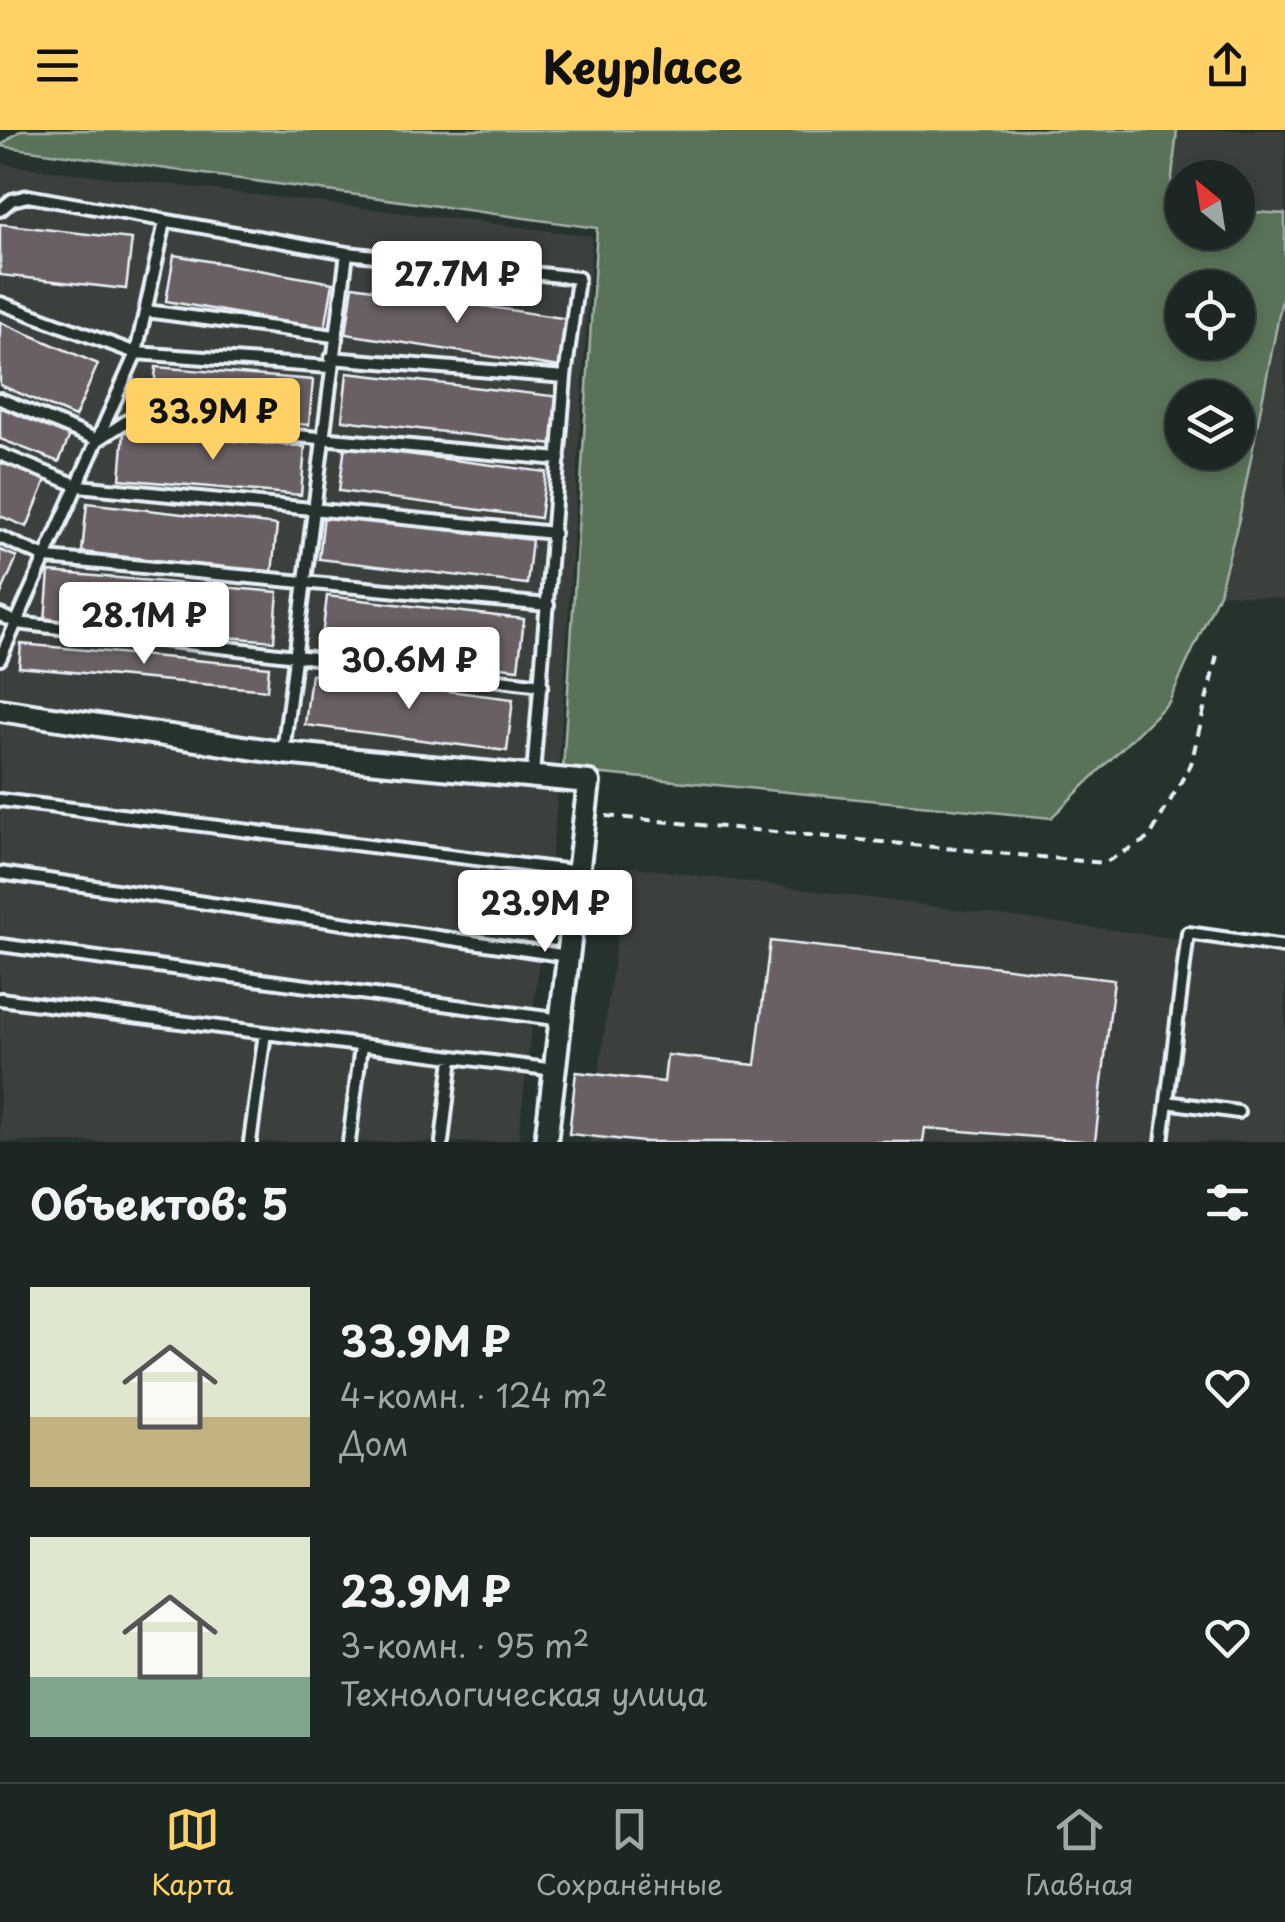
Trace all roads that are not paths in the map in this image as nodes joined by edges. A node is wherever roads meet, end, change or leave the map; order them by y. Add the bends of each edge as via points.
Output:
1 (0, 210) edge
2 (164, 222) junction
3 (347, 254) junction
4 (0, 303) edge
5 (146, 311) junction
6 (334, 336) junction
7 (136, 353) junction
8 (330, 362) junction
9 (566, 377) junction
10 (0, 399) edge
11 (321, 438) junction
12 (98, 440) junction
13 (0, 454) edge
14 (559, 459) junction
15 (79, 486) junction
16 (314, 510) junction
17 (554, 532) junction
18 (0, 537) edge
19 (47, 558) junction
20 (304, 584) junction
21 (548, 605) junction
22 (0, 615) edge
23 (17, 622) junction
24 (295, 658) junction
25 (0, 659) edge
26 (542, 686) junction
27 (0, 710) edge
28 (283, 753) junction
29 (533, 775) junction
30 (0, 800) edge
31 (581, 872) junction
32 (0, 873) edge
33 (0, 945) edge
34 (1285, 947) edge
35 (570, 956) junction
36 (0, 999) edge
37 (562, 1020) junction
38 (264, 1034) junction
39 (361, 1046) junction
40 (452, 1058) junction
41 (555, 1070) junction
42 (1167, 1102) junction
43 (1238, 1112) dead end
44 (250, 1142) edge
45 (349, 1142) edge
46 (442, 1142) edge
47 (546, 1142) edge
48 (1162, 1142) edge

1 - 2 lane via 28,196
2 - 3 lane
2 - 5 lane
3 - 6 lane
3 - 9 lane via 578,278
4 - 7 lane
5 - 6 lane
5 - 7 lane
6 - 8 lane
7 - 8 lane
7 - 12 lane
8 - 9 lane
8 - 11 lane
9 - 14 lane
10 - 12 lane
11 - 12 lane via 127,421
11 - 14 lane
11 - 16 lane
12 - 15 lane
13 - 15 lane
14 - 17 lane
15 - 16 lane
15 - 19 lane
16 - 17 lane
16 - 20 lane
17 - 21 lane
18 - 19 lane
19 - 20 lane
19 - 23 lane
20 - 21 lane
20 - 24 lane
21 - 26 lane
22 - 23 lane
23 - 24 lane
23 - 25 lane
24 - 26 lane
24 - 28 lane
26 - 29 lane
27 - 28 street
28 - 29 street
29 - 31 street via 589,782
30 - 31 lane
31 - 35 street
32 - 35 lane
33 - 37 lane
34 - 42 lane via 1188,933
35 - 37 street
36 - 38 lane
37 - 41 street
38 - 39 lane
38 - 44 lane
39 - 40 lane
39 - 45 lane
40 - 41 lane
40 - 46 lane
41 - 47 street
42 - 43 lane
42 - 48 lane

